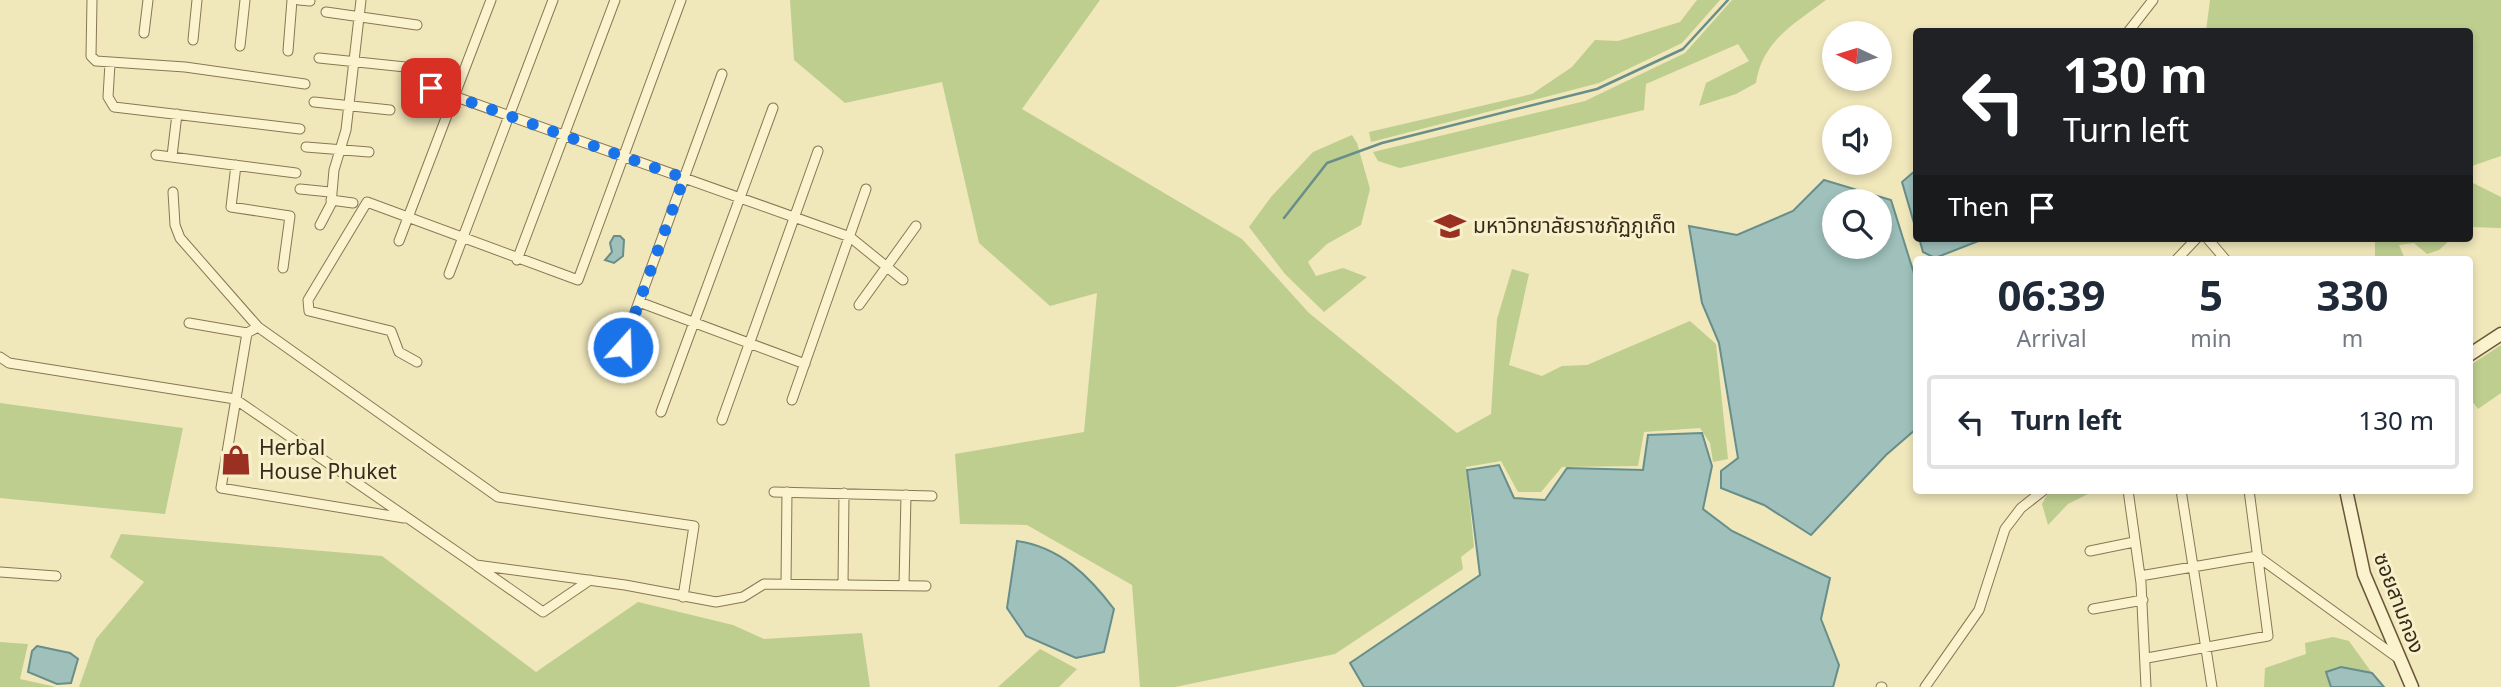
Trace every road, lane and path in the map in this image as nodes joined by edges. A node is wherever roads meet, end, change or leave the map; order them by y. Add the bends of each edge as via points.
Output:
1 (92, 0) edge
2 (148, 0) edge
3 (197, 0) edge
4 (245, 0) edge
5 (292, 0) edge
6 (299, 0) edge
7 (361, 0) edge
8 (491, 0) edge
9 (553, 0) edge
10 (614, 0) edge
11 (681, 0) edge
12 (2153, 0) edge
13 (310, 1) edge
14 (326, 12) dead end
15 (359, 18) junction
16 (417, 25) dead end
17 (2132, 28) edge
18 (144, 33) dead end
19 (193, 40) dead end
20 (240, 46) dead end
21 (288, 51) dead end
22 (319, 58) dead end
23 (354, 62) junction
24 (110, 63) junction
25 (415, 68) dead end
26 (722, 74) dead end
27 (305, 84) dead end
28 (431, 88) dead end
29 (455, 96) junction
30 (314, 102) dead end
31 (348, 105) junction
32 (773, 108) dead end
33 (390, 110) dead end
34 (177, 114) junction
35 (509, 116) junction
36 (300, 128) dead end
37 (564, 136) junction
38 (306, 146) dead end
39 (340, 150) junction
40 (818, 151) dead end
41 (369, 152) dead end
42 (156, 155) dead end
43 (172, 156) junction
44 (624, 157) junction
45 (236, 165) junction
46 (296, 173) dead end
47 (684, 178) junction
48 (300, 189) dead end
49 (866, 189) dead end
50 (173, 192) dead end
51 (330, 196) junction
52 (741, 199) junction
53 (353, 203) dead end
54 (408, 218) junction
55 (795, 218) junction
56 (320, 225) dead end
57 (916, 226) dead end
58 (850, 237) junction
59 (462, 239) junction
60 (399, 241) dead end
61 (2193, 242) edge
62 (2210, 242) edge
63 (2180, 256) edge
64 (2222, 256) edge
65 (517, 260) junction
66 (886, 267) junction
67 (283, 268) dead end
68 (449, 274) dead end
69 (903, 280) dead end
70 (639, 302) junction
71 (859, 305) dead end
72 (188, 323) dead end
73 (695, 323) junction
74 (258, 327) junction
75 (247, 333) junction
76 (2501, 334) edge
77 (750, 343) junction
78 (2473, 352) edge
79 (0, 357) edge
80 (417, 362) dead end
81 (805, 364) junction
82 (614, 370) dead end
83 (235, 399) junction
84 (792, 400) dead end
85 (662, 412) dead end
86 (722, 420) dead end
87 (774, 492) dead end
88 (787, 492) junction
89 (844, 494) junction
90 (2038, 494) edge
91 (2128, 494) edge
92 (2182, 494) edge
93 (2250, 494) edge
94 (2347, 494) edge
95 (906, 495) junction
96 (932, 496) dead end
97 (407, 518) junction
98 (2134, 542) junction
99 (2090, 551) dead end
100 (2258, 556) junction
101 (475, 565) junction
102 (2193, 568) junction
103 (0, 572) edge
104 (55, 576) dead end
105 (2140, 576) junction
106 (590, 580) junction
107 (786, 584) junction
108 (844, 584) junction
109 (904, 585) junction
110 (926, 586) dead end
111 (683, 597) junction
112 (2143, 600) junction
113 (2093, 610) dead end
114 (2205, 646) junction
115 (2147, 658) junction
116 (2400, 660) junction
117 (1925, 687) edge
118 (2146, 687) edge
119 (2212, 687) edge
120 (2412, 687) edge

1 - 24 street via 92,56
2 - 18 street
3 - 19 street
4 - 20 street
5 - 21 street
6 - 13 street
7 - 15 street
8 - 29 street
9 - 35 street
10 - 37 street
11 - 44 street
12 - 17 street
14 - 15 street
15 - 16 street
15 - 23 street
22 - 23 street
23 - 25 street
23 - 31 street
24 - 27 street via 185,67
24 - 34 street via 111,105
26 - 47 street
28 - 29 street
29 - 35 street
29 - 54 street
30 - 31 street
31 - 33 street
31 - 39 street
32 - 52 street
34 - 36 street
34 - 43 street
35 - 37 street
35 - 59 street
37 - 44 street
37 - 65 street
38 - 39 street
39 - 41 street
39 - 51 street
40 - 55 street
42 - 43 street
43 - 45 street
44 - 47 street
44 - 65 street via 578,280
45 - 46 street
45 - 67 street via 231,207 290,216
47 - 52 street
47 - 70 street
48 - 51 street
49 - 58 street
50 - 74 street via 180,238
51 - 53 street
51 - 56 street via 329,212
52 - 55 street
52 - 73 street
54 - 59 street
54 - 60 street
54 - 80 street via 368,202 308,300 309,311 391,331 399,352
55 - 58 street
55 - 77 street
57 - 66 street
58 - 66 street
58 - 81 street
59 - 65 street
59 - 68 street
61 - 63 street
62 - 64 street
66 - 69 street
66 - 71 street
70 - 73 street
70 - 82 street
72 - 75 street
73 - 77 street
73 - 85 street
74 - 75 street
74 - 111 street via 498,497 694,526
75 - 83 street
76 - 78 street
77 - 81 street
77 - 86 street
79 - 83 street via 9,363
81 - 84 street
83 - 97 street
83 - 97 street via 221,488
87 - 88 street
88 - 89 street
88 - 107 street
89 - 95 street
89 - 108 street
90 - 117 street via 2006,529 1979,610
91 - 98 street
92 - 102 street
93 - 100 street
94 - 116 street, ซอยสามกอง via 2364,574
95 - 96 street
95 - 109 street
97 - 101 street
98 - 99 street
98 - 105 street
100 - 102 street
100 - 114 street via 2268,636
100 - 116 street
101 - 106 street
101 - 106 street via 543,612
102 - 105 street
102 - 114 street
103 - 104 street
105 - 112 street
106 - 111 street
107 - 108 street
107 - 111 street via 764,584 743,597 716,602
108 - 109 street
109 - 110 street
112 - 113 street
112 - 115 street
114 - 115 street
114 - 119 street
115 - 118 street
116 - 120 street, ซอยสามกอง

